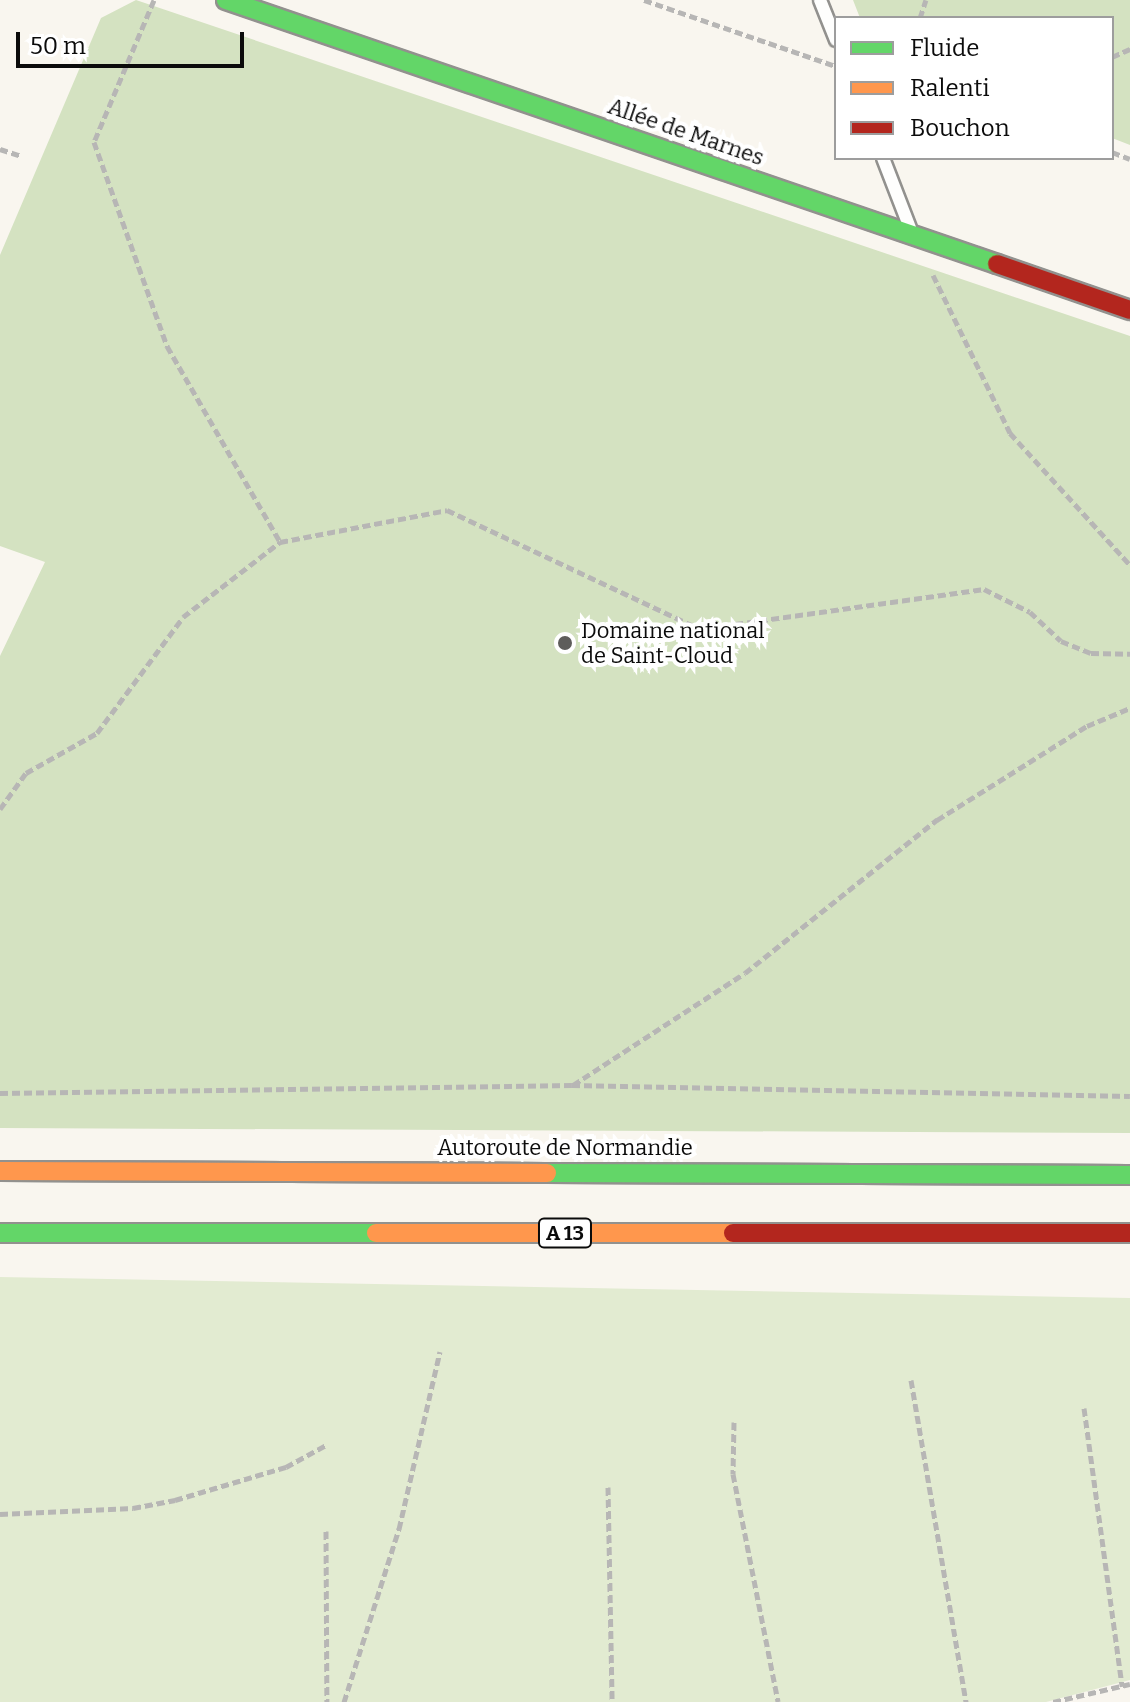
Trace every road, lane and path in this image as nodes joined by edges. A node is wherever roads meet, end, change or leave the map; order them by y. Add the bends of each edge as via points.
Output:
1 (154, 0) edge
2 (226, 0) edge
3 (644, 0) edge
4 (820, 0) edge
5 (834, 35) edge
6 (834, 65) edge
7 (0, 149) edge
8 (22, 156) dead end
9 (884, 160) edge
10 (913, 235) junction
11 (1130, 310) edge
12 (280, 542) junction
13 (1130, 565) edge
14 (1130, 654) edge
15 (1130, 708) edge
16 (0, 809) edge
17 (572, 1085) junction
18 (0, 1093) edge
19 (1130, 1096) edge
20 (0, 1171) edge
21 (1130, 1175) edge
22 (0, 1233) edge
23 (1130, 1233) edge
24 (440, 1352) dead end
25 (911, 1380) dead end
26 (1084, 1408) dead end
27 (734, 1422) dead end
28 (326, 1445) dead end
29 (608, 1487) dead end
30 (0, 1514) edge
31 (326, 1531) dead end
32 (1130, 1684) edge
33 (1122, 1686) junction
34 (327, 1702) edge
35 (344, 1702) edge
36 (612, 1702) edge
37 (778, 1702) edge
38 (966, 1702) edge
39 (1053, 1702) edge

1 - 12 path via 94,142 167,346
2 - 10 main road, Allée de Marnes
3 - 6 path
4 - 5 lane
7 - 8 path
9 - 10 lane
10 - 11 main road, Allée de Marnes
10 - 13 path via 1010,433
12 - 14 path via 447,510 700,629 984,589 1030,612 1061,641 1091,653
12 - 16 path via 183,617 97,733 26,773
15 - 17 path via 1087,726 937,820 745,973
17 - 18 path
17 - 19 path
20 - 21 main road, Autoroute de Normandie
22 - 23 main road, A 13
24 - 35 path via 399,1529
25 - 38 path
26 - 33 path
27 - 37 path via 733,1474
28 - 30 path via 286,1467 175,1500 133,1508
29 - 36 path
31 - 34 path
32 - 33 path
33 - 39 path

